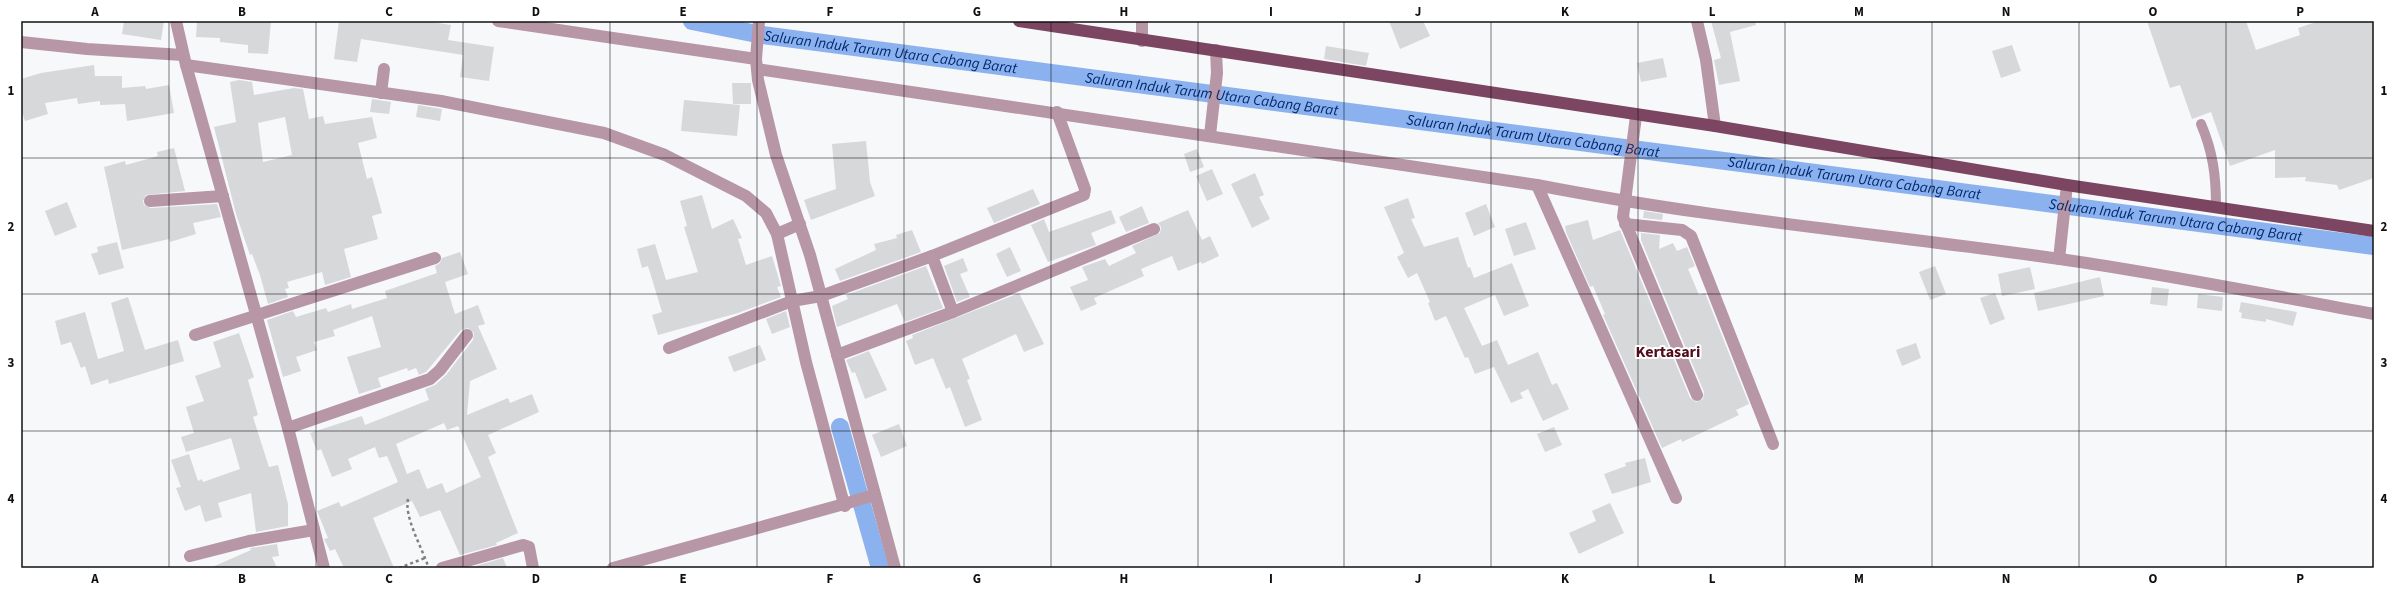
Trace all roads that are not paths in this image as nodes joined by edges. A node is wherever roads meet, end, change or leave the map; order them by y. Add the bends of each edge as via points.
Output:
1 (176, 21) edge
2 (498, 21) edge
3 (759, 21) edge
4 (1019, 21) edge
5 (1697, 21) edge
6 (1142, 32) edge
7 (21, 42) edge
8 (1216, 50) junction
9 (184, 60) junction
10 (757, 64) junction
11 (383, 73) dead end
12 (382, 91) junction
13 (1057, 112) junction
14 (1636, 116) junction
15 (2201, 124) dead end
16 (1715, 126) junction
17 (1211, 129) junction
18 (1537, 185) junction
19 (2067, 185) junction
20 (222, 196) junction
21 (1625, 196) junction
22 (150, 201) dead end
23 (2216, 206) junction
24 (1625, 224) junction
25 (798, 225) junction
26 (1154, 229) dead end
27 (2374, 231) edge
28 (780, 232) junction
29 (932, 256) junction
30 (435, 258) dead end
31 (2059, 259) junction
32 (818, 297) junction
33 (794, 301) junction
34 (953, 312) junction
35 (2374, 314) edge
36 (255, 315) junction
37 (195, 335) dead end
38 (467, 335) dead end
39 (669, 348) dead end
40 (837, 355) junction
41 (1697, 395) dead end
42 (288, 428) junction
43 (1773, 444) dead end
44 (872, 496) junction
45 (1676, 498) dead end
46 (846, 504) junction
47 (314, 530) junction
48 (190, 556) dead end
49 (324, 568) edge
50 (442, 568) edge
51 (533, 568) edge
52 (612, 568) edge
53 (895, 568) edge

1 - 9 street
2 - 10 street
3 - 10 street
4 - 6 main road
5 - 16 street via 1706,60
6 - 8 main road
7 - 9 street
8 - 14 main road
8 - 17 street via 1217,73
9 - 12 street
9 - 20 street
10 - 13 street
10 - 25 street via 776,155
11 - 12 street
12 - 28 street via 604,133 632,141 746,196 766,213
13 - 17 street
13 - 29 street via 1084,195
14 - 16 main road
14 - 21 street
15 - 23 lane via 2215,167
16 - 19 main road
17 - 18 street
18 - 21 street
18 - 45 street
19 - 23 main road
19 - 31 street
20 - 22 street
20 - 36 street
21 - 24 street
21 - 31 street
23 - 27 main road
24 - 41 street
24 - 43 street via 1682,230 1691,236
25 - 28 street
25 - 32 street
26 - 34 street
28 - 33 street
29 - 32 street
29 - 34 street
30 - 36 street
31 - 35 street via 2186,279
32 - 33 street
32 - 40 street
33 - 39 street
33 - 46 street
34 - 40 street
36 - 37 street
36 - 42 street
38 - 42 street via 430,379
40 - 44 street
42 - 47 street
44 - 46 street
44 - 53 street
46 - 52 street
47 - 48 street via 249,541
47 - 49 street
50 - 51 street via 523,545 529,547

